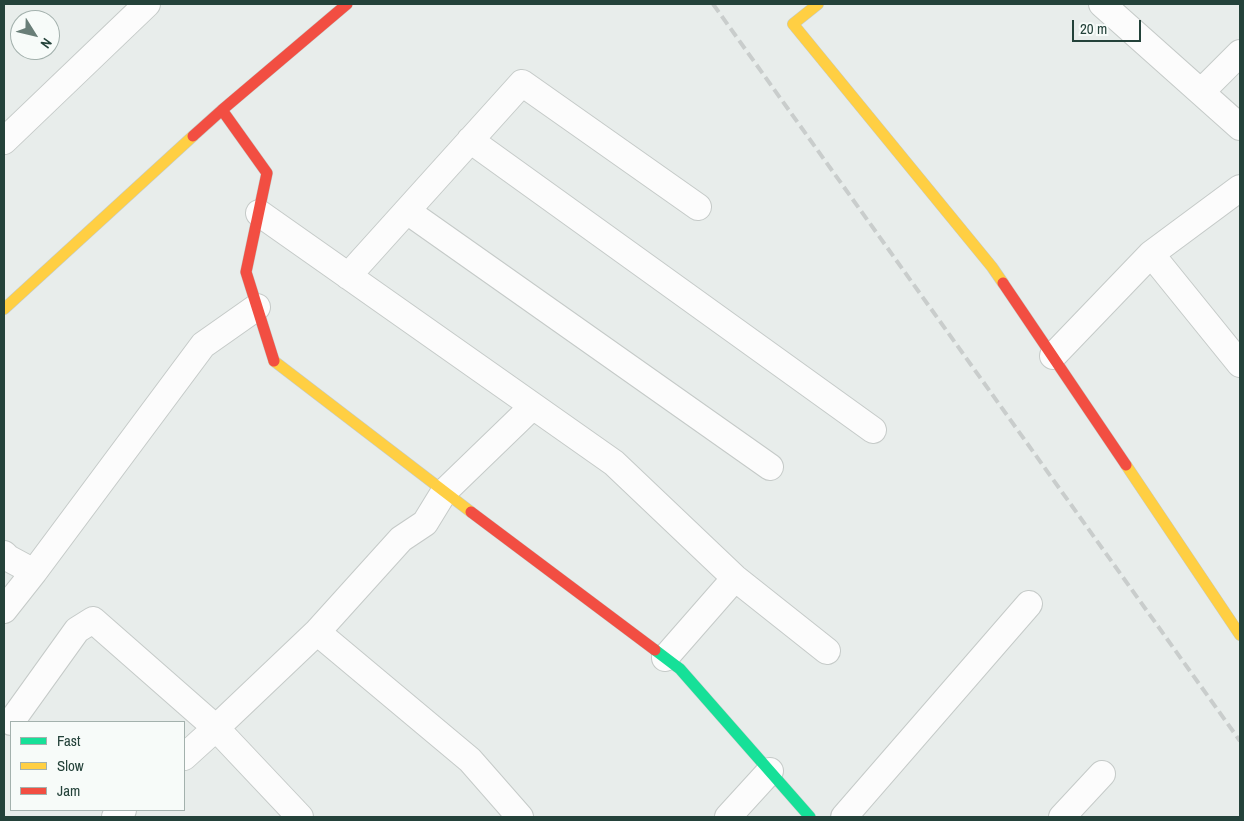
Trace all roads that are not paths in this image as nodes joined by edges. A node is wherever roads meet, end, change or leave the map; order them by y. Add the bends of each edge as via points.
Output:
1 (147, 4) edge
2 (347, 4) edge
3 (818, 4) edge
4 (1102, 4) edge
5 (1240, 52) edge
6 (1201, 92) junction
7 (222, 110) junction
8 (1240, 127) edge
9 (470, 140) junction
10 (4, 141) edge
11 (1240, 188) edge
12 (698, 207) dead end
13 (408, 211) junction
14 (259, 213) junction
15 (1151, 254) junction
16 (348, 276) junction
17 (257, 308) junction
18 (4, 309) edge
19 (1053, 356) junction
20 (1240, 364) edge
21 (533, 406) junction
22 (873, 430) dead end
23 (770, 467) dead end
24 (444, 492) junction
25 (4, 554) edge
26 (34, 572) junction
27 (735, 578) junction
28 (1029, 604) dead end
29 (4, 610) edge
30 (317, 632) junction
31 (1240, 635) edge
32 (827, 651) dead end
33 (665, 658) junction
34 (12, 721) edge
35 (216, 728) junction
36 (185, 756) edge
37 (770, 771) junction
38 (1102, 774) dead end
39 (300, 817) edge
40 (520, 817) edge
41 (728, 817) edge
42 (810, 817) edge
43 (844, 817) edge
44 (1062, 817) edge

1 - 10 street
2 - 7 street
3 - 19 street via 793,24 992,267
4 - 6 street
5 - 6 street
6 - 8 street
7 - 14 street via 267,173
7 - 18 street
9 - 12 street via 522,83
9 - 13 street
9 - 22 street
11 - 15 street
13 - 16 street
13 - 23 street
14 - 16 street
14 - 17 street via 246,272
15 - 19 street
15 - 20 street
16 - 21 street
17 - 24 street via 273,360
17 - 26 street via 203,345
19 - 31 street
21 - 24 street
21 - 27 street via 614,464
24 - 30 street via 425,522 401,539
24 - 33 street
25 - 26 street
26 - 29 street
27 - 32 street
27 - 33 street
28 - 43 street
30 - 35 street
30 - 40 street via 470,760
33 - 37 street via 680,669
34 - 35 street via 77,630 93,620
35 - 36 street
35 - 39 street
37 - 41 street
37 - 42 street
38 - 44 street

